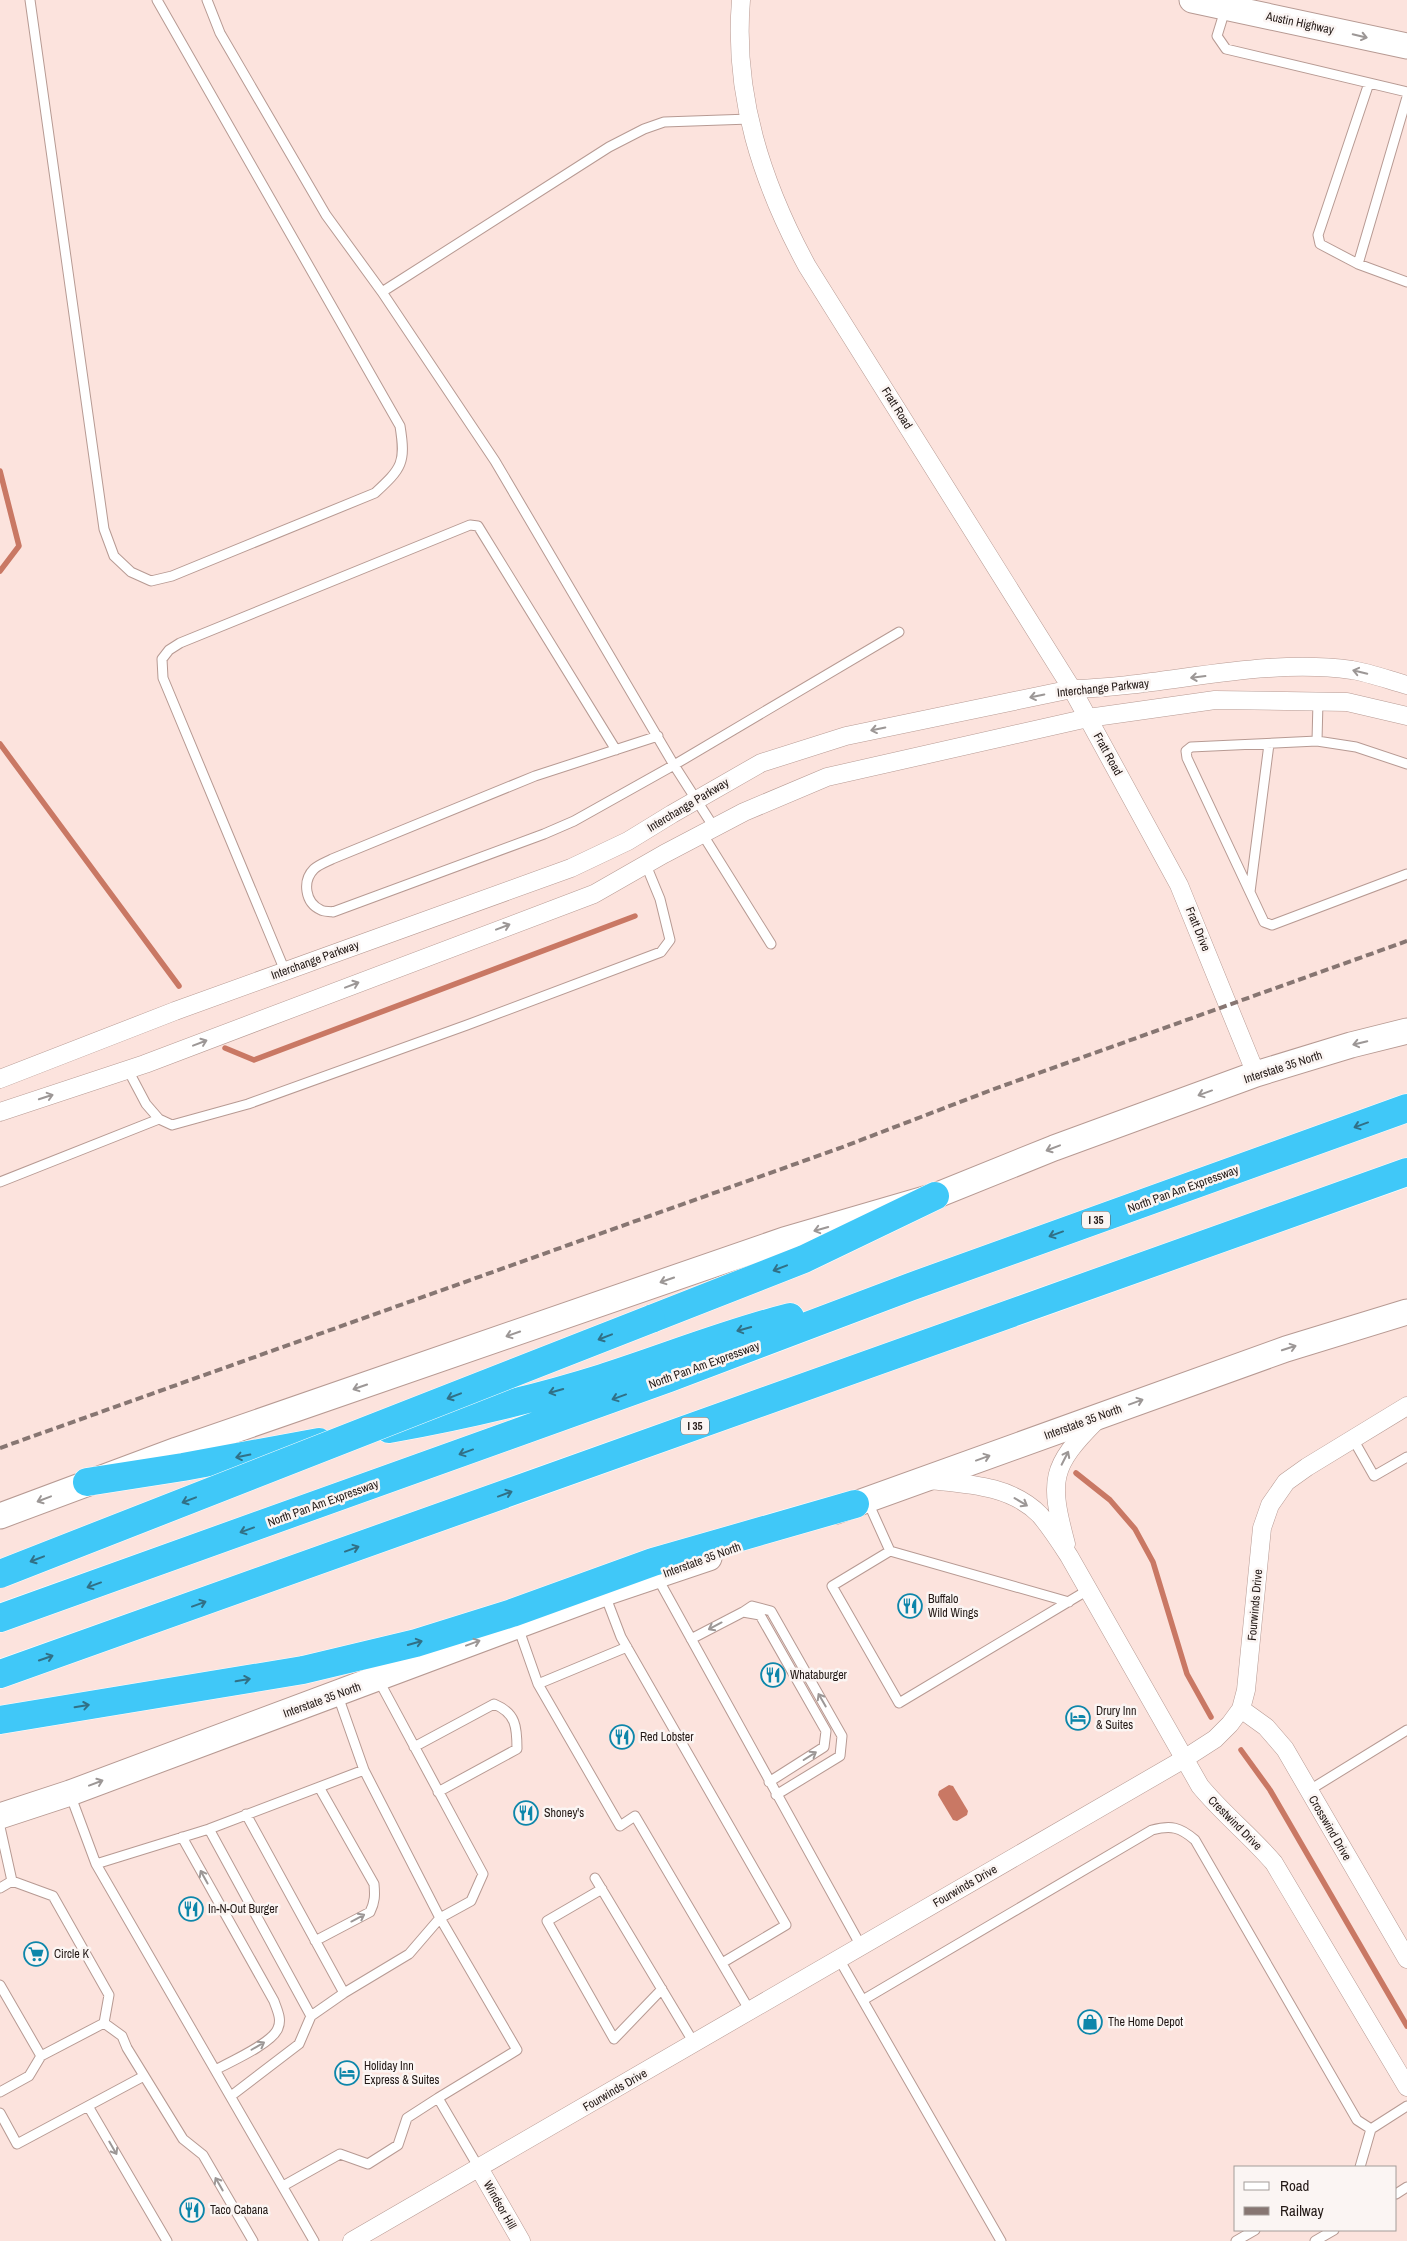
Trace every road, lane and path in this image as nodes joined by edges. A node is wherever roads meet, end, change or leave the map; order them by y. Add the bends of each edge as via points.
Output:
1 (30, 0) edge
2 (157, 0) edge
3 (207, 0) edge
4 (741, 0) edge
5 (1192, 0) edge
6 (1225, 7) junction
7 (1407, 46) edge
8 (1369, 83) junction
9 (1407, 92) edge
10 (1407, 97) edge
11 (750, 119) junction
12 (1358, 264) junction
13 (1407, 282) edge
14 (382, 292) junction
15 (899, 632) dead end
16 (1407, 685) edge
17 (1072, 689) junction
18 (1318, 701) junction
19 (1407, 716) edge
20 (1088, 718) junction
21 (658, 736) junction
22 (1317, 741) junction
23 (1269, 744) junction
24 (616, 750) junction
25 (1407, 764) edge
26 (674, 765) junction
27 (1128, 790) joint
28 (697, 799) junction
29 (709, 832) junction
30 (646, 865) junction
31 (1407, 874) edge
32 (1250, 892) junction
33 (771, 944) dead end
34 (285, 971) junction
35 (1407, 1031) edge
36 (128, 1070) junction
37 (1256, 1074) junction
38 (0, 1079) edge
39 (1407, 1108) edge
40 (0, 1112) edge
41 (159, 1119) junction
42 (1407, 1172) edge
43 (0, 1182) edge
44 (935, 1196) junction
45 (910, 1287) junction
46 (1407, 1312) edge
47 (1407, 1406) edge
48 (1102, 1415) junction
49 (1353, 1439) junction
50 (1407, 1457) edge
51 (924, 1479) junction
52 (87, 1482) junction
53 (861, 1502) junction
54 (0, 1516) edge
55 (890, 1551) junction
56 (1069, 1556) junction
57 (0, 1574) edge
58 (657, 1577) junction
59 (1088, 1590) junction
60 (605, 1593) junction
61 (1069, 1602) junction
62 (743, 1612) junction
63 (0, 1618) edge
64 (518, 1627) junction
65 (691, 1639) junction
66 (627, 1647) junction
67 (0, 1674) edge
68 (378, 1678) junction
69 (538, 1684) junction
70 (337, 1694) junction
71 (1241, 1710) junction
72 (0, 1720) edge
73 (1407, 1730) edge
74 (414, 1747) junction
75 (1184, 1759) junction
76 (364, 1770) junction
77 (769, 1782) junction
78 (319, 1786) junction
79 (1308, 1791) junction
80 (438, 1792) junction
81 (70, 1793) junction
82 (776, 1795) junction
83 (246, 1814) junction
84 (0, 1816) edge
85 (0, 1827) edge
86 (209, 1829) junction
87 (182, 1838) junction
88 (96, 1864) junction
89 (595, 1878) dead end
90 (12, 1881) junction
91 (0, 1888) edge
92 (602, 1889) junction
93 (440, 1918) junction
94 (315, 1941) junction
95 (861, 1946) junction
96 (840, 1959) junction
97 (1407, 1959) edge
98 (722, 1963) junction
99 (0, 1985) edge
100 (662, 1989) junction
101 (344, 1993) junction
102 (863, 2000) junction
103 (750, 2011) junction
104 (311, 2016) junction
105 (104, 2023) junction
106 (694, 2043) junction
107 (41, 2056) junction
108 (216, 2070) junction
109 (144, 2076) junction
110 (1407, 2087) edge
111 (0, 2092) edge
112 (230, 2096) junction
113 (438, 2098) junction
114 (88, 2106) junction
115 (1407, 2106) edge
116 (0, 2114) edge
117 (1371, 2129) junction
118 (1360, 2166) edge
119 (479, 2168) junction
120 (283, 2186) junction
121 (1253, 2231) edge
122 (1332, 2231) edge
123 (1319, 2240) edge
124 (167, 2241) edge
125 (253, 2241) edge
126 (314, 2241) edge
127 (352, 2241) edge
128 (521, 2241) edge
129 (1001, 2241) edge
130 (1236, 2241) edge

1 - 2 lane via 104,529 114,556 131,572 151,581 172,576 375,493 396,474 404,452 400,426
3 - 14 lane via 220,33 326,215
4 - 11 street, Fratt Road via 740,38
5 - 6 main road, Austin Highway
6 -> 7 main road, Austin Highway
6 - 8 lane via 1217,36 1226,49
8 - 9 lane
8 - 12 lane via 1318,235 1320,244
10 - 12 lane
11 - 14 lane via 664,122 644,129 609,147
11 - 17 street, Fratt Road via 766,179 784,224 807,266
12 - 13 lane
14 - 21 lane via 495,461
15 - 26 lane
16 -> 17 street, Interchange Parkway via 1352,670 1297,667
17 - 20 street, Fratt Road
17 -> 28 street, Interchange Parkway via 846,736 762,763
18 - 19 street, Interchange Parkway via 1347,702
18 - 20 street, Interchange Parkway via 1215,700
18 - 22 lane
20 - 27 street, Fratt Road
20 - 29 street, Interchange Parkway via 827,777 744,812
21 - 24 lane
21 - 26 lane
22 - 23 lane
22 - 25 lane via 1356,747
23 - 32 lane
23 - 32 lane via 1190,747 1186,751
24 - 26 lane via 534,776 332,859 314,869 307,882 308,896 321,910 333,912 544,834 574,821
24 - 34 lane via 478,526 470,525 169,650 162,659 163,678
26 - 28 lane
27 - 37 street, Fratt Drive via 1179,885
28 - 29 lane
28 - 34 street, Interchange Parkway via 628,841 571,868
29 - 30 street, Interchange Parkway
29 - 33 lane
36 -> 30 street, Interchange Parkway via 594,894
30 - 41 lane via 660,899 670,940 661,952 248,1104 172,1125
31 - 32 lane via 1272,925 1264,922
34 - 38 street, Interchange Parkway
35 -> 37 main road, Interstate 35 North
40 -> 36 street, Interchange Parkway
36 - 41 lane via 136,1088
37 -> 44 main road, Interstate 35 North via 1054,1148
39 -> 45 highway, North Pan Am Expressway / I 35
41 - 43 lane
67 -> 42 highway, I 35
44 -> 52 main road, Interstate 35 North via 784,1240
44 -> 57 highway, bridge via 804,1259
45 -> 52 highway via 741,1330 610,1375 527,1399 432,1421
45 -> 63 highway, North Pan Am Expressway / I 35 via 678,1375
48 -> 46 main road, Interstate 35 North via 1286,1350
47 - 49 street, Fourwinds Drive
51 -> 48 main road, Interstate 35 North
56 -> 48 street, Crestwind Drive via 1055,1497 1056,1480 1071,1446
49 - 50 lane via 1374,1476
49 - 71 street, Fourwinds Drive via 1286,1482 1270,1505 1262,1528 1250,1670
51 - 53 main road, Interstate 35 North
51 -> 56 street, Crestwind Drive via 1001,1491 1023,1502 1044,1521
52 -> 54 main road, Interstate 35 North
53 - 55 lane
53 - 58 main road, Interstate 35 North
72 -> 53 highway via 303,1670 387,1650 512,1613 653,1562
55 - 61 lane
55 - 61 lane via 832,1586 899,1703
56 - 59 street, Crestwind Drive
58 - 60 main road, Interstate 35 North
58 - 65 lane
59 - 61 lane
59 - 75 street, Crestwind Drive
60 - 64 main road, Interstate 35 North
60 - 66 lane
62 -> 65 lane
77 -> 62 lane via 824,1747 826,1731 760,1615
82 -> 62 lane via 840,1756 842,1736 771,1611 752,1606
68 -> 64 main road, Interstate 35 North
64 - 69 lane
65 - 77 lane
66 - 69 lane
66 - 98 lane via 786,1925
68 - 70 main road, Interstate 35 North
68 - 74 lane
69 - 98 lane via 620,1826 635,1816
70 - 76 lane
81 -> 70 main road, Interstate 35 North
71 - 75 street, Fourwinds Drive via 1216,1738
71 - 79 street, Crosswind Drive via 1266,1727 1285,1749
73 - 79 lane
74 - 80 lane
74 - 80 lane via 494,1704 505,1708 517,1726 517,1749
75 - 95 street, Fourwinds Drive
75 - 110 street, Crestwind Drive via 1215,1805 1274,1863
76 - 78 lane
76 - 93 lane
77 - 82 lane
78 - 83 lane
94 -> 78 lane via 370,1912 375,1895 374,1884
79 - 97 street, Crosswind Drive
80 - 93 lane via 483,1874 471,1901
81 - 84 main road, Interstate 35 North
81 - 88 lane
82 - 95 lane
83 - 86 lane
83 - 94 lane
85 - 90 lane
86 - 87 lane
86 - 104 lane
87 - 88 lane
108 -> 87 lane via 270,2039 278,2029 280,2017
88 - 108 lane
89 - 92 lane
90 - 91 lane
90 - 105 lane via 53,1896 109,1995
92 - 100 lane
92 - 100 lane via 547,1921 614,2039
93 - 101 lane via 408,1954
93 - 113 lane via 517,2050
94 - 101 lane
95 - 96 street, Fourwinds Drive
96 - 102 lane
96 - 103 street, Fourwinds Drive
98 - 103 lane
99 - 107 lane
100 - 106 lane
101 - 104 lane
102 - 117 lane via 1152,1830 1170,1826 1178,1828 1194,1840 1357,2120
102 - 129 lane
103 - 106 street, Fourwinds Drive
104 - 112 lane via 299,2044
105 - 107 lane
105 - 109 lane via 122,2036
106 - 119 street, Fourwinds Drive
107 - 111 lane via 28,2076
108 - 112 lane
109 - 114 lane
125 -> 109 lane via 203,2155 183,2139
112 - 120 lane
113 - 119 lane
113 - 120 lane via 407,2118 398,2146 368,2164 340,2154
114 - 116 lane via 17,2144
114 -> 124 lane
115 - 117 lane
117 - 118 lane
119 - 127 street, Fourwinds Drive
119 - 128 street, Windsor Hill
120 - 126 lane
121 - 130 lane
122 - 123 lane

